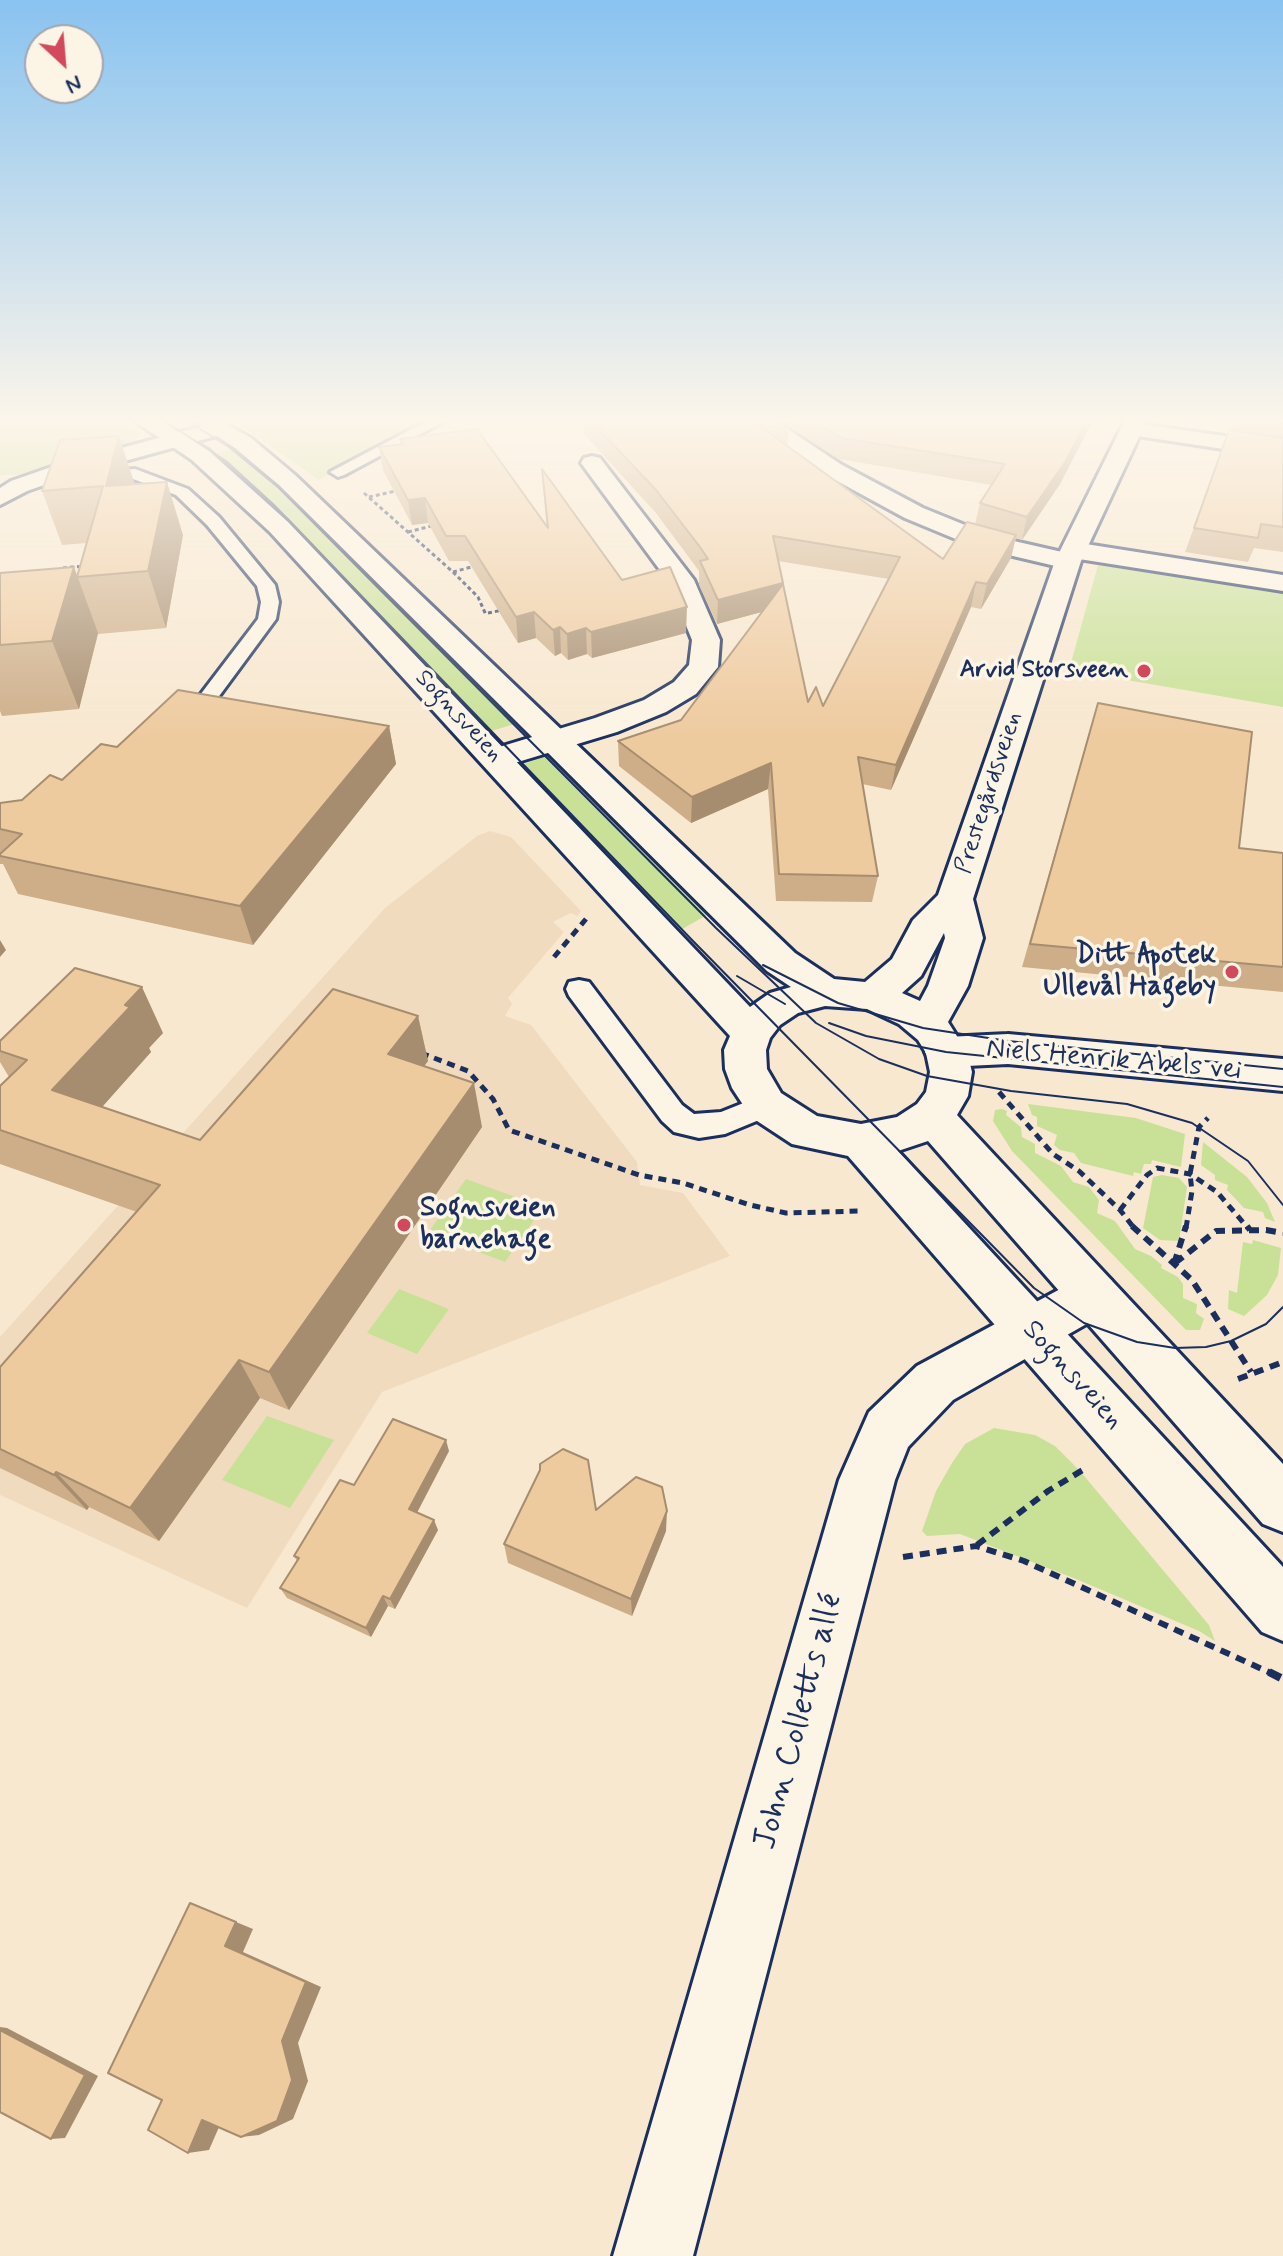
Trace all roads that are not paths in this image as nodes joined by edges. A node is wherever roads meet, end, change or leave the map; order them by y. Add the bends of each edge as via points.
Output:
1 (218, 527) edge
2 (279, 527) edge
3 (335, 527) edge
4 (641, 527) edge
5 (948, 527) edge
6 (1084, 527) edge
7 (1070, 556) junction
8 (1283, 583) edge
9 (207, 699) edge
10 (553, 741) junction
11 (497, 758) junction
12 (955, 899) junction
13 (579, 989) dead end
14 (825, 992) junction
15 (874, 996) junction
16 (751, 1033) junction
17 (936, 1038) junction
18 (1283, 1075) edge
19 (766, 1105) junction
20 (932, 1116) junction
21 (861, 1141) junction
22 (1094, 1295) junction
23 (1031, 1330) junction
24 (1283, 1505) edge
25 (1283, 1611) edge
26 (653, 2256) edge

1 - 9 lane via 266,585 270,602 267,619
2 - 11 street, Sognsveien
3 - 10 street, Sognsveien
4 - 10 street via 681,580 707,652 695,678 674,696
5 - 7 street via 984,542
6 - 7 street, Prestegårdsveien
7 - 8 street
7 - 12 street, Prestegårdsveien
10 - 11 street
10 - 14 street, Sognsveien via 781,962
11 - 16 street, Sognsveien
12 - 15 street, Prestegårdsveien via 926,929 907,967
12 - 17 street, Prestegårdsveien via 964,938
13 - 19 lane via 685,1124 725,1123
14 - 15 street
14 - 16 street via 784,1003
15 - 17 street via 913,1014
16 - 19 street via 746,1069
17 - 18 street, Niels Henrik Abels vei
17 - 20 street via 951,1072 947,1096
19 - 21 street via 808,1132
20 - 21 street via 913,1129
20 - 22 street
21 - 23 street, Sognsveien
22 - 23 street, John Colletts allé
22 - 24 street
23 - 25 street, Sognsveien
23 - 26 street, John Colletts allé via 935,1383 908,1406 888,1430 867,1480

